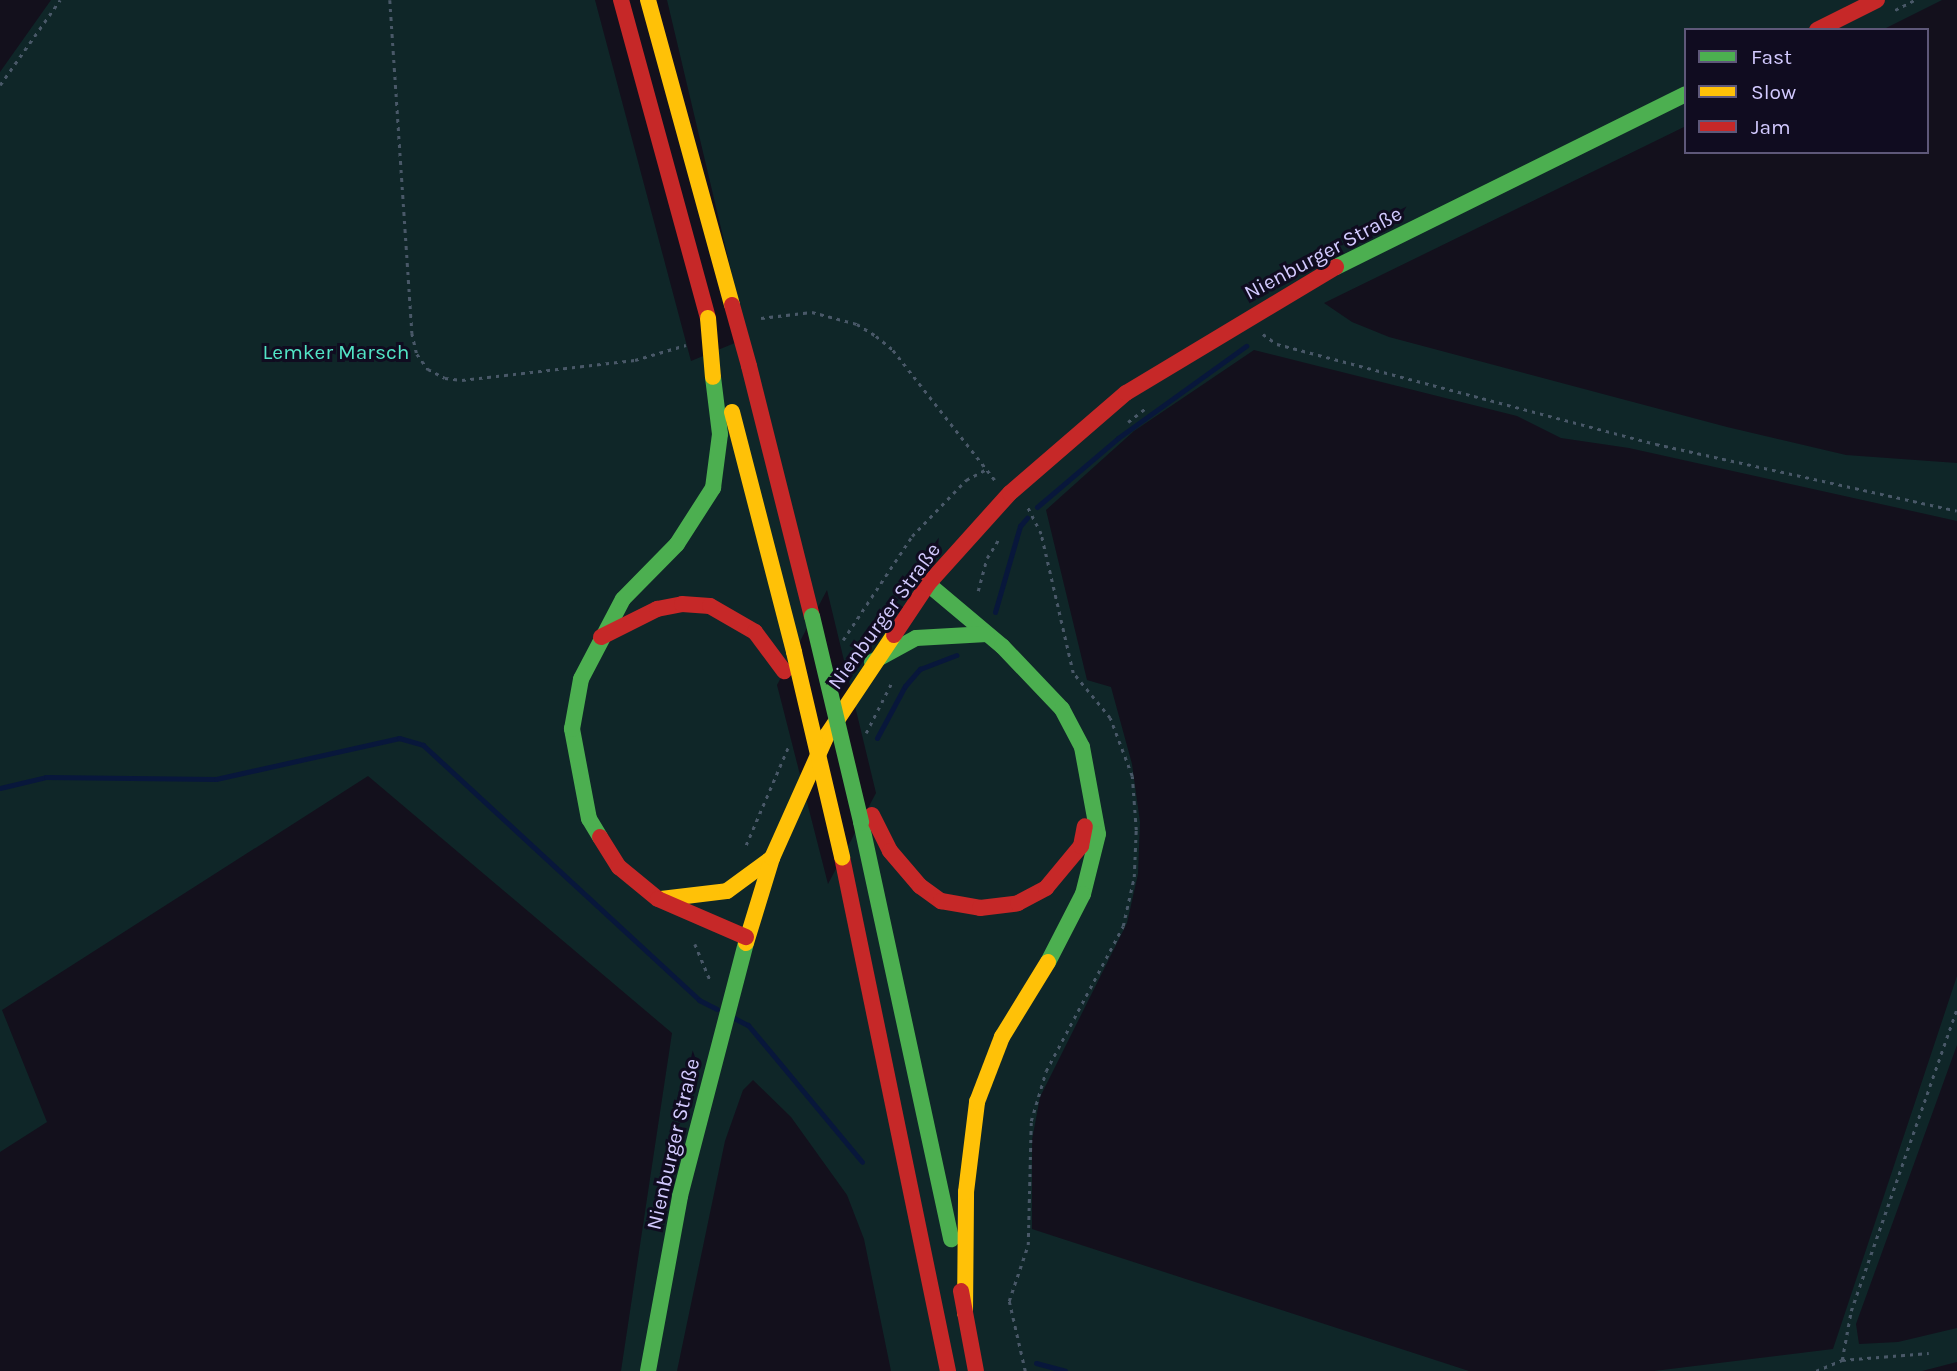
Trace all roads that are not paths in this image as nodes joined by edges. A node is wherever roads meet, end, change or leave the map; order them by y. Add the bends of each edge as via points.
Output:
1 (621, 0) edge
2 (648, 0) edge
3 (1877, 0) edge
4 (1820, 28) edge
5 (1684, 95) edge
6 (718, 376) junction
7 (928, 584) junction
8 (987, 634) junction
9 (601, 637) junction
10 (872, 662) junction
11 (815, 744) junction
12 (1093, 792) junction
13 (865, 815) junction
14 (772, 858) junction
15 (658, 900) junction
16 (746, 937) junction
17 (965, 1313) junction
18 (648, 1371) edge
19 (948, 1371) edge
20 (976, 1371) edge

1 - 6 main road, bridge via 708,318
2 - 13 main road, bridge
3 - 4 main road
5 - 7 main road, Nienburger Straße via 1248,315 1126,393 1010,494
6 - 9 main road via 720,434 713,488 698,518 623,599
6 - 11 main road, bridge
7 - 8 main road
7 - 10 main road, Nienburger Straße
8 - 10 main road via 949,632 916,638
8 - 12 main road via 1062,709 1082,747
9 - 11 main road, bridge via 657,609 682,604 710,606 755,632 784,671
9 - 15 main road via 582,679 572,729 578,780 589,819 619,866
10 - 14 main road, Nienburger Straße via 827,734
11 - 19 main road, bridge
12 - 13 main road via 1080,846 1065,869 1046,888 1002,906 941,901 920,886
12 - 17 main road via 1098,834 1083,894 1002,1037 977,1102 967,1181
13 - 17 main road
14 - 15 main road via 727,891
14 - 16 main road, Nienburger Straße
15 - 16 main road
16 - 18 main road, Nienburger Straße via 680,1196
17 - 20 main road

